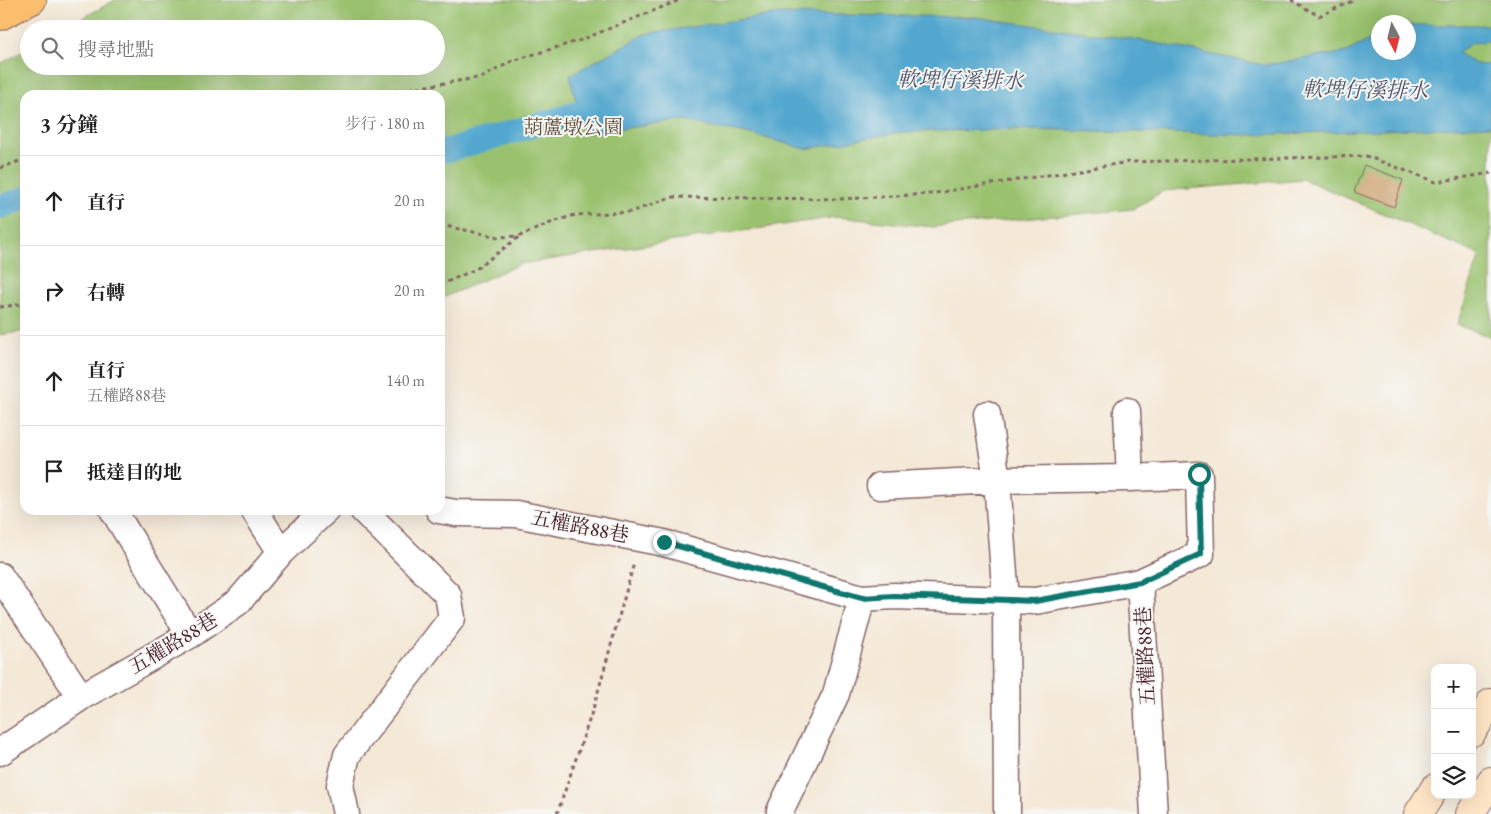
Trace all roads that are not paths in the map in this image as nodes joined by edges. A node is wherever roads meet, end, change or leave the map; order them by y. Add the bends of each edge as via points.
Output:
1 (32, 0) edge
2 (0, 16) edge
3 (1127, 411) dead end
4 (987, 414) dead end
5 (1130, 478) junction
6 (997, 480) junction
7 (880, 486) dead end
8 (445, 511) edge
9 (116, 515) edge
10 (257, 515) edge
11 (321, 515) edge
12 (367, 515) edge
13 (281, 552) junction
14 (0, 576) edge
15 (1140, 582) junction
16 (862, 598) junction
17 (1006, 600) junction
18 (190, 635) junction
19 (81, 697) junction
20 (1491, 703) edge
21 (1476, 726) edge
22 (0, 752) edge
23 (1491, 781) edge
24 (1431, 794) edge
25 (346, 814) edge
26 (781, 814) edge
27 (1007, 814) edge
28 (1154, 814) edge
29 (1418, 814) edge
30 (1470, 814) edge

1 - 2 main road
3 - 5 street
4 - 6 street
5 - 6 street
5 - 15 street via 1199,474 1201,554
6 - 7 street
6 - 17 street
8 - 16 street, 五權路88巷 via 516,514 664,542
9 - 18 street
10 - 13 street
11 - 13 street, 五權路88巷
12 - 25 street via 448,595 452,618 346,755 340,785
13 - 18 street, 五權路88巷 via 238,602
14 - 19 street
15 - 17 street, 五權路88巷 via 1035,601
15 - 28 street, 五權路88巷
16 - 17 street, 五權路88巷
16 - 26 street via 836,694
17 - 27 street
18 - 19 street, 五權路88巷
19 - 22 street, 五權路88巷
20 - 21 street
23 - 30 street
24 - 29 street

